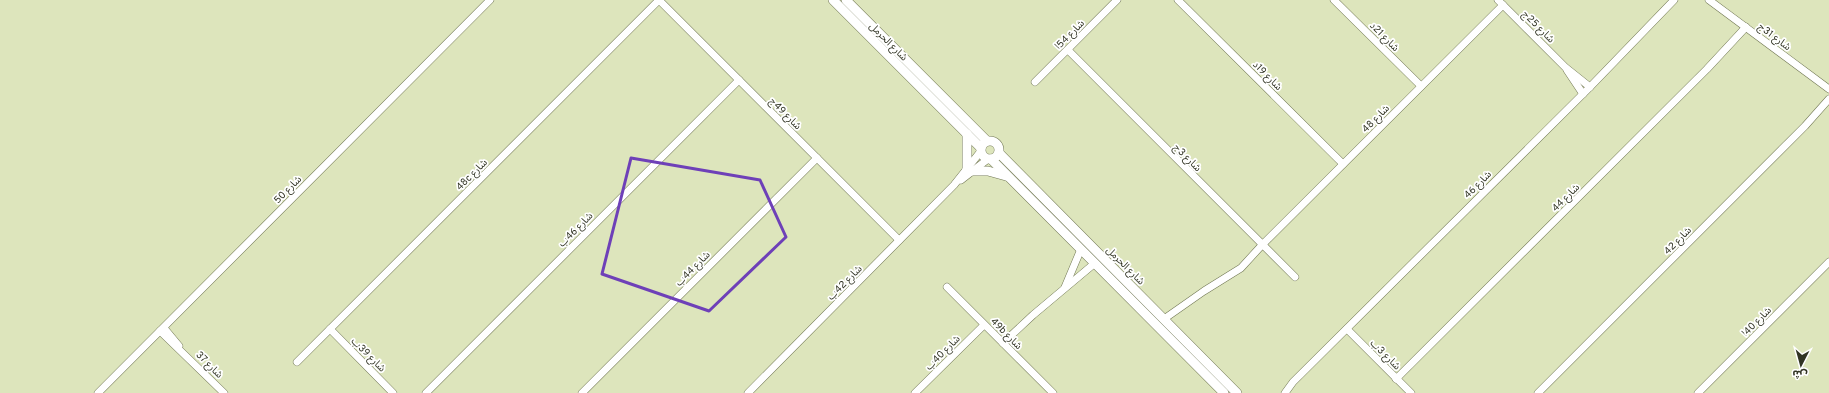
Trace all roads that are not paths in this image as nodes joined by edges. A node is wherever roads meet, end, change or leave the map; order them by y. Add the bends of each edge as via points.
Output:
1 (490, 0) edge
2 (659, 0) edge
3 (832, 0) edge
4 (846, 0) edge
5 (1118, 0) edge
6 (1178, 0) edge
7 (1334, 0) edge
8 (1674, 0) edge
9 (1709, 0) edge
10 (1500, 2) edge
11 (1746, 27) junction
12 (1068, 50) junction
13 (1565, 66) junction
14 (739, 80) junction
15 (1035, 82) dead end
16 (1421, 86) junction
17 (1590, 87) junction
18 (1829, 89) edge
19 (1583, 94) junction
20 (1829, 99) edge
21 (967, 134) junction
22 (983, 147) junction
23 (993, 157) junction
24 (817, 158) junction
25 (1343, 164) junction
26 (970, 170) junction
27 (1010, 178) junction
28 (899, 240) junction
29 (1262, 245) junction
30 (1081, 249) junction
31 (1095, 262) junction
32 (1829, 262) edge
33 (1294, 277) dead end
34 (947, 287) dead end
35 (1065, 289) junction
36 (1164, 319) junction
37 (984, 325) junction
38 (162, 329) junction
39 (330, 329) junction
40 (1347, 329) junction
41 (1003, 343) junction
42 (297, 362) dead end
43 (1396, 378) junction
44 (1293, 382) junction
45 (98, 393) edge
46 (224, 393) edge
47 (393, 393) edge
48 (426, 393) edge
49 (582, 393) edge
50 (748, 393) edge
51 (915, 393) edge
52 (1053, 393) edge
53 (1224, 393) edge
54 (1237, 393) edge
55 (1279, 393) edge
56 (1285, 393) edge
57 (1411, 393) edge
58 (1538, 393) edge
59 (1698, 393) edge

1 - 38 street, شارع 50
2 - 14 street, شارع 49ج
2 - 39 street, 48c شارع
3 - 21 street, شارع الحرمل
4 - 22 street, شارع الحرمل
5 - 12 street, شارع 54ا
6 - 25 street, شارع 19د
7 - 16 street, شارع 21د
8 - 17 street, شارع 46
9 - 11 street, شارع 31ج
10 - 13 street, شارع 25ج
10 - 16 street, شارع 48
11 - 18 street, شارع 31ج
11 - 43 street, شارع 44 via 1707,69
12 - 15 street, شارع 54ا
12 - 29 street, شارع 3ج
13 - 17 street, شارع 25ج
13 - 19 street, شارع 25ج
14 - 24 street, شارع 49ج
14 - 48 street, شارع 46ب
16 - 25 street, شارع 48
17 - 19 street, شارع 46
19 - 40 street, شارع 46
20 - 58 street, شارع 42
21 - 22 street, شارع الحرمل
21 - 26 street
22 - 23 street via 983,156
22 - 23 street via 991,141 997,143 999,149
22 - 26 street, شارع 42ب
23 - 26 street, شارع 42ب
23 - 27 street, شارع الحرمل
23 - 36 street, شارع الحرمل
24 - 28 street, شارع 49ج
24 - 49 street, شارع 44ب
25 - 29 street, شارع 48
26 - 27 street via 996,172
26 - 28 street, شارع 42ب
27 - 30 street, شارع الحرمل
28 - 50 street, شارع 42ب
29 - 33 street, شارع 3ج
29 - 36 street, شارع 48 via 1241,268
30 - 31 street, شارع الحرمل
30 - 35 street
31 - 35 street
31 - 53 street, شارع الحرمل
32 - 59 street, شارع 40ا
34 - 37 street, 49b شارع
35 - 41 street
36 - 54 street, شارع الحرمل
37 - 41 street, 49b شارع
37 - 51 street, شارع 40ب
38 - 45 street, شارع 50
38 - 46 street, شارع 37 via 175,339 181,349
39 - 42 street, 48c شارع
39 - 47 street, شارع 39ب
40 - 43 street, شارع 3ب
40 - 44 street, شارع 46
41 - 52 street, 49b شارع
43 - 57 street, شارع 3ب
44 - 55 street, شارع 46
44 - 56 street, شارع 46

